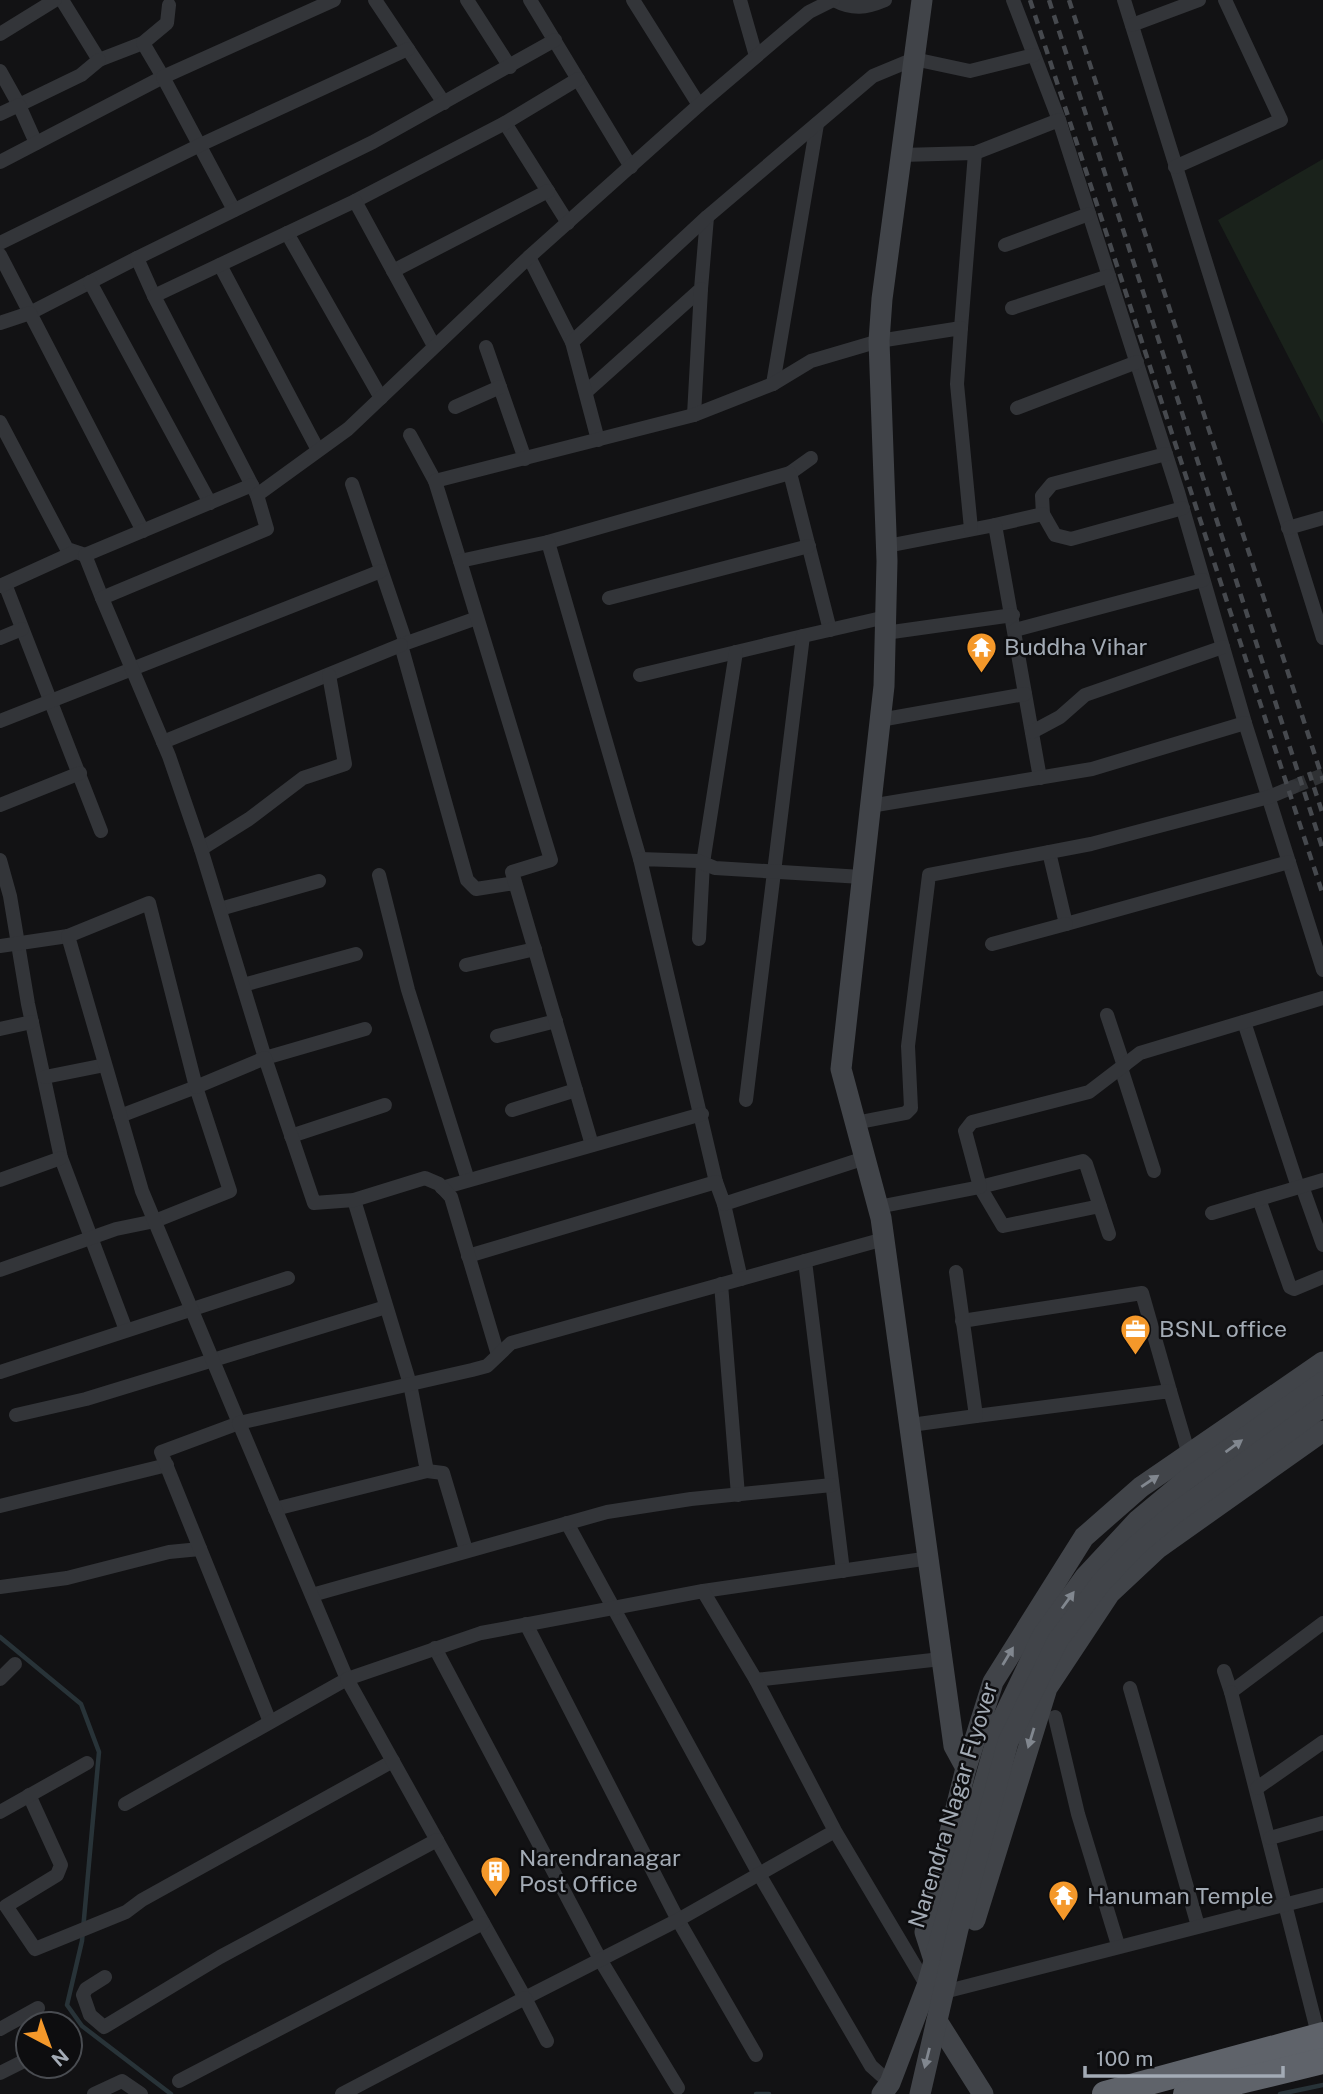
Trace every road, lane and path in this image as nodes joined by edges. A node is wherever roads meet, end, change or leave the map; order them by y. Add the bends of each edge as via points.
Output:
1 (55, 0) edge
2 (62, 0) edge
3 (334, 0) edge
4 (375, 0) edge
5 (467, 0) edge
6 (530, 0) edge
7 (633, 0) edge
8 (740, 0) edge
9 (834, 0) edge
10 (886, 0) edge
11 (922, 0) edge
12 (1013, 0) edge
13 (1124, 0) edge
14 (1199, 0) edge
15 (1225, 0) edge
16 (170, 2) edge
17 (1132, 25) junction
18 (0, 34) edge
19 (555, 40) junction
20 (143, 43) junction
21 (408, 50) junction
22 (1034, 55) junction
23 (756, 56) junction
24 (914, 59) junction
25 (99, 60) junction
26 (510, 67) junction
27 (0, 71) edge
28 (163, 77) junction
29 (579, 79) junction
30 (444, 103) junction
31 (19, 105) junction
32 (699, 105) junction
33 (0, 114) edge
34 (1059, 120) junction
35 (505, 123) junction
36 (817, 124) junction
37 (36, 143) junction
38 (200, 145) junction
39 (975, 153) junction
40 (901, 155) junction
41 (0, 162) edge
42 (631, 167) junction
43 (1175, 167) junction
44 (548, 191) junction
45 (355, 201) junction
46 (234, 210) junction
47 (1089, 214) junction
48 (708, 217) junction
49 (568, 223) junction
50 (287, 233) junction
51 (0, 243) edge
52 (1005, 245) dead end
53 (0, 255) edge
54 (528, 257) junction
55 (137, 258) junction
56 (220, 265) junction
57 (393, 271) junction
58 (1109, 276) junction
59 (90, 282) junction
60 (701, 289) junction
61 (153, 296) junction
62 (1012, 308) dead end
63 (30, 313) junction
64 (0, 323) edge
65 (961, 328) junction
66 (879, 341) junction
67 (572, 342) junction
68 (434, 346) junction
69 (486, 346) dead end
70 (1137, 362) junction
71 (773, 384) junction
72 (500, 387) junction
73 (587, 391) junction
74 (380, 398) junction
75 (455, 407) dead end
76 (1017, 408) dead end
77 (694, 415) junction
78 (0, 422) edge
79 (410, 435) dead end
80 (598, 440) junction
81 (318, 450) junction
82 (1166, 454) junction
83 (811, 458) dead end
84 (525, 459) junction
85 (790, 473) junction
86 (435, 481) junction
87 (352, 484) dead end
88 (255, 490) junction
89 (210, 503) junction
90 (1183, 508) junction
91 (1043, 514) junction
92 (1323, 518) edge
93 (995, 525) junction
94 (1288, 528) junction
95 (971, 529) junction
96 (143, 531) junction
97 (548, 542) junction
98 (809, 546) junction
99 (887, 546) junction
100 (80, 553) junction
101 (460, 561) junction
102 (381, 571) junction
103 (1203, 580) junction
104 (2, 585) edge
105 (102, 598) junction
106 (609, 598) dead end
107 (1013, 615) junction
108 (477, 618) junction
109 (886, 626) junction
110 (22, 629) junction
111 (830, 630) junction
112 (1015, 630) junction
113 (803, 636) junction
114 (0, 638) edge
115 (1323, 638) edge
116 (403, 644) junction
117 (1223, 647) junction
118 (736, 652) junction
119 (134, 671) junction
120 (329, 675) junction
121 (640, 675) dead end
122 (1025, 694) junction
123 (50, 702) junction
124 (880, 720) junction
125 (0, 721) edge
126 (1245, 723) junction
127 (1032, 732) junction
128 (163, 742) junction
129 (80, 773) junction
130 (1040, 778) junction
131 (1293, 787) tunnel mouth
132 (1269, 797) junction
133 (0, 805) edge
134 (870, 806) junction
135 (101, 831) dead end
136 (201, 849) junction
137 (1049, 852) junction
138 (640, 859) junction
139 (1289, 862) junction
140 (703, 863) junction
141 (1, 864) edge
142 (773, 871) junction
143 (379, 875) dead end
144 (862, 877) junction
145 (319, 881) dead end
146 (515, 883) junction
147 (220, 909) junction
148 (1066, 924) junction
149 (68, 936) junction
150 (699, 939) dead end
151 (18, 942) junction
152 (992, 944) dead end
153 (0, 946) edge
154 (535, 949) junction
155 (356, 954) dead end
156 (466, 965) dead end
157 (1323, 970) edge
158 (243, 985) junction
159 (1323, 998) edge
160 (1107, 1015) dead end
161 (556, 1021) junction
162 (32, 1022) junction
163 (1244, 1022) junction
164 (0, 1029) edge
165 (365, 1029) dead end
166 (497, 1036) dead end
167 (265, 1058) junction
168 (105, 1065) junction
169 (1122, 1067) junction
170 (45, 1077) junction
171 (196, 1087) junction
172 (576, 1090) junction
173 (746, 1100) dead end
174 (385, 1105) dead end
175 (512, 1110) dead end
176 (702, 1114) junction
177 (120, 1116) junction
178 (855, 1123) junction
179 (291, 1136) junction
180 (592, 1145) junction
181 (61, 1157) junction
182 (865, 1158) junction
183 (1154, 1171) dead end
184 (0, 1180) edge
185 (468, 1180) junction
186 (1323, 1180) edge
187 (716, 1182) junction
188 (980, 1187) junction
189 (1300, 1187) junction
190 (442, 1188) junction
191 (1259, 1199) junction
192 (354, 1200) junction
193 (724, 1204) junction
194 (1100, 1206) junction
195 (878, 1207) junction
196 (1212, 1213) dead end
197 (155, 1221) junction
198 (1109, 1234) dead end
199 (91, 1238) junction
200 (884, 1239) junction
201 (1323, 1245) edge
202 (468, 1256) junction
203 (805, 1261) junction
204 (0, 1269) edge
205 (956, 1272) dead end
206 (1323, 1277) edge
207 (288, 1278) dead end
208 (741, 1279) junction
209 (722, 1284) junction
210 (386, 1307) junction
211 (192, 1311) junction
212 (962, 1321) junction
213 (126, 1330) junction
214 (498, 1355) junction
215 (212, 1358) junction
216 (1323, 1362) edge
217 (0, 1372) edge
218 (1323, 1382) edge
219 (410, 1384) junction
220 (1170, 1391) junction
221 (1323, 1406) edge
222 (16, 1415) dead end
223 (976, 1416) junction
224 (239, 1423) junction
225 (911, 1425) junction
226 (1323, 1431) edge
227 (1189, 1455) junction
228 (167, 1465) junction
229 (427, 1471) junction
230 (832, 1486) junction
231 (738, 1495) junction
232 (0, 1506) edge
233 (275, 1509) junction
234 (567, 1523) junction
235 (200, 1549) junction
236 (466, 1550) junction
237 (930, 1559) junction
238 (843, 1571) junction
239 (0, 1587) edge
240 (703, 1591) junction
241 (312, 1595) junction
242 (613, 1608) junction
243 (1323, 1623) edge
244 (526, 1624) junction
245 (435, 1648) junction
246 (941, 1659) junction
247 (15, 1664) dead end
248 (1224, 1671) dead end
249 (0, 1679) edge
250 (347, 1679) junction
251 (756, 1680) junction
252 (1130, 1688) dead end
253 (1231, 1692) junction
254 (1055, 1717) dead end
255 (270, 1722) junction
256 (1323, 1742) edge
257 (393, 1760) junction
258 (87, 1763) dead end
259 (967, 1768) junction
260 (1257, 1788) junction
261 (29, 1796) junction
262 (125, 1804) dead end
263 (0, 1812) edge
264 (1323, 1823) edge
265 (835, 1831) junction
266 (1270, 1838) junction
267 (437, 1840) junction
268 (759, 1874) junction
269 (1323, 1895) edge
270 (1287, 1903) junction
271 (2, 1904) edge
272 (678, 1920) junction
273 (483, 1923) junction
274 (1198, 1926) junction
275 (951, 1936) junction
276 (1118, 1945) junction
277 (933, 1956) junction
278 (601, 1961) junction
279 (106, 1977) dead end
280 (935, 1989) junction
281 (525, 1998) junction
282 (38, 2008) dead end
283 (937, 2021) junction
284 (0, 2029) edge
285 (547, 2041) dead end
286 (1322, 2044) edge
287 (756, 2055) dead end
288 (180, 2081) dead end
289 (678, 2088) dead end
290 (887, 2090) edge
291 (94, 2094) edge
292 (141, 2094) edge
293 (342, 2094) edge
294 (920, 2094) edge
295 (983, 2094) edge
296 (1105, 2094) edge
297 (1186, 2094) edge

1 - 18 street
2 - 25 street
3 - 28 street
4 - 21 street
5 - 26 street
6 - 19 street
7 - 32 street
8 - 23 street
9 - 10 street via 849,9
9 - 23 street via 809,12
11 - 24 street
12 - 22 street
13 - 17 street
14 - 17 street
15 - 43 street via 1282,120
16 - 20 street via 167,23
17 - 43 street
19 - 26 street
19 - 29 street
20 - 25 street
20 - 28 street
21 - 30 street
21 - 38 street
22 - 24 street via 970,71
22 - 34 street
23 - 32 street
24 - 36 street via 873,76
24 - 40 street
25 - 31 street via 81,75
26 - 30 street
27 - 31 street
28 - 37 street
28 - 38 street
29 - 35 street
29 - 42 street
30 - 46 street
31 - 33 street
31 - 37 street
32 - 42 street
34 - 39 street
34 - 47 street
35 - 44 street
35 - 45 street
36 - 48 street
36 - 71 street
37 - 41 street
38 - 46 street
38 - 51 street
39 - 40 street
39 - 65 street
40 - 66 street
42 - 49 street
43 - 94 street
44 - 49 street
44 - 57 street
45 - 50 street
45 - 57 street
46 - 55 street
47 - 52 street
47 - 58 street
48 - 60 street
48 - 67 street
49 - 54 street
50 - 56 street
50 - 74 street
53 - 63 street
54 - 67 street
54 - 68 street
55 - 59 street
55 - 61 street
56 - 61 street
56 - 81 street
57 - 68 street
58 - 62 street
58 - 70 street
59 - 63 street
59 - 89 street
60 - 73 street
60 - 77 street
61 - 88 street
63 - 64 street
63 - 96 street
65 - 66 street
65 - 95 street via 957,384
66 - 71 street via 811,361
66 - 99 street
67 - 73 street
68 - 74 street
69 - 72 street
70 - 76 street
70 - 82 street
71 - 77 street
72 - 75 street
72 - 84 street
73 - 80 street
74 - 81 street
77 - 80 street
78 - 100 street via 67,549
79 - 86 street
80 - 84 street
81 - 88 street
82 - 90 street
82 - 91 street via 1052,484 1042,496
83 - 85 street
84 - 86 street
85 - 97 street
85 - 98 street
86 - 101 street
87 - 102 street
88 - 89 street
88 - 105 street via 267,529
89 - 96 street
90 - 91 street via 1071,539 1055,535
90 - 103 street
91 - 93 street
92 - 94 street
93 - 95 street
93 - 107 street
94 - 115 street
95 - 99 street
96 - 100 street
97 - 101 street
97 - 138 street
98 - 106 street
98 - 111 street
99 - 109 street
100 - 104 street
100 - 105 street
101 - 108 street
102 - 116 street
102 - 119 street
103 - 112 street
103 - 117 street
104 - 110 street
105 - 119 street
107 - 109 street
107 - 112 street
108 - 116 street
108 - 146 street via 551,860 512,872
109 - 111 street
109 - 124 street
110 - 114 street
110 - 123 street
111 - 113 street
112 - 122 street
113 - 118 street
113 - 142 street
116 - 120 street
116 - 146 street via 467,880 476,889
117 - 126 street
117 - 127 street via 1085,695 1060,717
118 - 121 street
118 - 140 street
119 - 123 street
119 - 128 street
120 - 128 street
120 - 136 street via 345,764 303,778
122 - 124 street
122 - 127 street
123 - 125 street
123 - 129 street
124 - 134 street
126 - 130 street via 1092,769
126 - 132 street
127 - 130 street
128 - 136 street
129 - 133 street
129 - 135 street
130 - 134 street
131 - 132 street
132 - 137 street
132 - 139 street
134 - 144 street
136 - 147 street
137 - 148 street
137 - 178 street via 929,876 908,1046 911,1108 906,1113
138 - 140 street
138 - 176 street
139 - 148 street
139 - 157 street
140 - 142 street
140 - 150 street
141 - 151 street
142 - 144 street
142 - 173 street
143 - 185 street via 408,989
144 - 178 street via 841,1069
145 - 147 street
146 - 154 street
147 - 158 street
148 - 152 street
149 - 151 street
149 - 168 street
149 - 171 street via 149,903
151 - 153 street
151 - 162 street
154 - 156 street
154 - 161 street
155 - 158 street
158 - 167 street
159 - 163 street
160 - 169 street
161 - 166 street
161 - 172 street
162 - 164 street
162 - 170 street
163 - 169 street via 1140,1053
163 - 189 street
165 - 167 street
167 - 171 street
167 - 179 street
168 - 170 street
168 - 177 street
169 - 183 street
169 - 188 street via 1089,1092 967,1126
170 - 181 street
171 - 177 street
171 - 197 street via 230,1191
172 - 175 street
172 - 180 street
174 - 179 street
176 - 180 street
176 - 187 street
177 - 197 street
178 - 182 street
179 - 192 street via 314,1203
180 - 185 street
181 - 184 street
181 - 199 street
182 - 193 street
182 - 195 street
185 - 190 street
186 - 189 street
187 - 193 street
187 - 202 street
188 - 194 street via 1003,1226
188 - 194 street via 1083,1161
188 - 195 street
189 - 191 street
189 - 201 street
190 - 192 street via 425,1178
190 - 202 street via 451,1197
191 - 196 street
191 - 206 street via 1290,1287
192 - 210 street
193 - 208 street
194 - 198 street
195 - 200 street
197 - 199 street
197 - 211 street
199 - 204 street
199 - 213 street
200 - 203 street
200 - 225 street
202 - 214 street
203 - 208 street
203 - 230 street
205 - 212 street
207 - 211 street
208 - 209 street
209 - 214 street via 511,1343
209 - 231 street
210 - 215 street
210 - 219 street
211 - 213 street
211 - 215 street
212 - 220 street via 1142,1293
212 - 223 street
213 - 217 street
214 - 219 street via 487,1366
215 - 222 street via 86,1399
215 - 224 street
216 - 227 street
275 -> 218 street, Narendra Nagar Flyover via 1002,1720 1043,1635 1085,1577 1138,1520
219 - 224 street
219 - 229 street
220 - 223 street
220 - 227 street
221 - 275 street, Narendra Nagar Flyover via 1136,1546 1058,1640 1008,1742
223 - 225 street
224 - 228 street via 161,1452
224 - 233 street
225 - 237 street
226 -> 275 street via 1157,1549 1110,1593 1046,1688 971,1934
259 -> 227 street via 993,1682 1084,1537 1141,1487
228 - 232 street
228 - 235 street
229 - 233 street
229 - 236 street via 443,1473
230 - 231 street
230 - 238 street
231 - 234 street via 607,1512
233 - 241 street
234 - 236 street
234 - 242 street
235 - 239 street via 169,1552 67,1578
235 - 255 street
236 - 241 street
237 - 238 street
237 - 246 street
238 - 240 street
240 - 242 street
240 - 251 street
241 - 250 street
242 - 244 street
242 - 268 street
243 - 253 street
244 - 245 street
244 - 272 street
245 - 250 street
245 - 278 street
246 - 251 street
246 - 259 street via 954,1746
247 - 249 street
248 - 253 street
250 - 255 street
250 - 257 street
251 - 265 street
252 - 274 street
253 - 260 street
254 - 276 street via 1078,1814
255 - 262 street
256 - 260 street
257 - 267 street
257 - 271 street via 126,1912 41,1947 32,1948
258 - 261 street
259 - 277 street via 925,1932
260 - 266 street
261 - 263 street
261 - 271 street via 61,1866 57,1875
264 - 266 street
265 - 268 street
265 - 280 street
266 - 270 street
267 - 273 street
267 - 279 street via 220,1957 104,2027 90,2015 83,1996
268 - 272 street
268 - 290 street
269 - 270 street
270 - 274 street
270 - 286 street
272 - 278 street
272 - 287 street
273 - 281 street
273 - 288 street
274 - 276 street
275 - 277 street, Narendra Nagar Flyover
275 - 280 street
276 - 280 street
277 - 280 street, Narendra Nagar Flyover
278 - 281 street
278 - 289 street
280 - 283 street
280 - 290 street
281 - 285 street
281 - 293 street
282 - 284 street
283 -> 294 street
283 - 295 street
286 - 296 highway
286 - 297 highway
291 - 292 street via 122,2081

